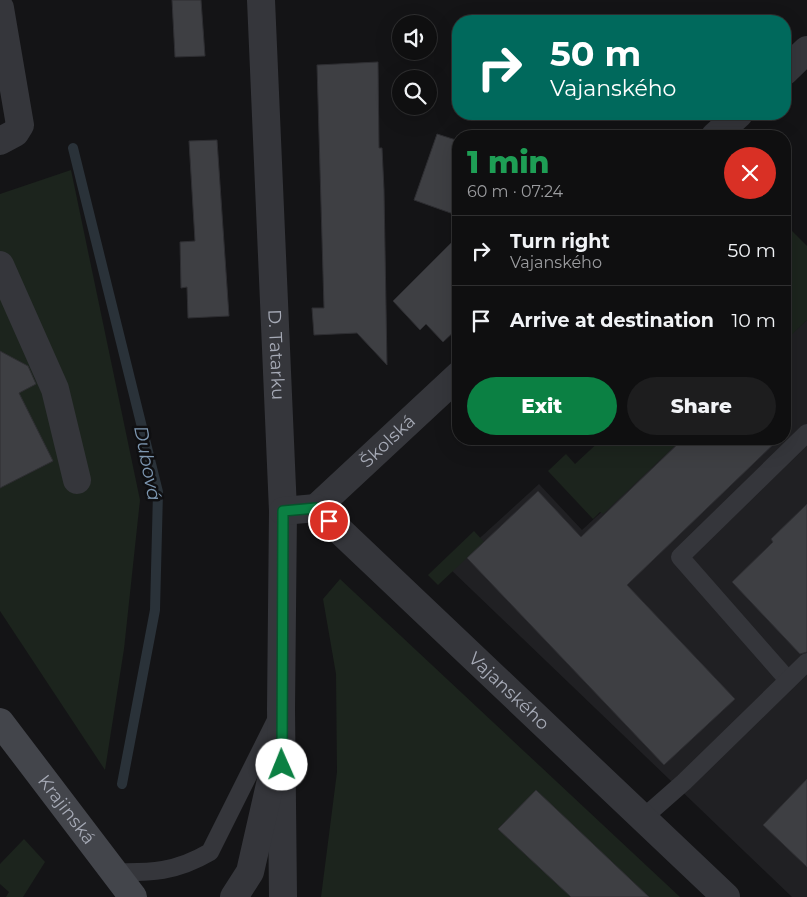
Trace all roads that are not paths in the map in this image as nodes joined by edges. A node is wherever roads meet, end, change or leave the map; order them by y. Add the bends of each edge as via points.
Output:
1 (261, 0) edge
2 (0, 8) edge
3 (807, 50) edge
4 (791, 65) edge
5 (5, 70) edge
6 (732, 120) edge
7 (722, 130) edge
8 (0, 141) edge
9 (0, 265) edge
10 (452, 382) edge
11 (807, 433) edge
12 (77, 480) dead end
13 (316, 508) junction
14 (283, 511) junction
15 (807, 662) edge
16 (788, 680) junction
17 (281, 709) junction
18 (0, 722) edge
19 (644, 818) junction
20 (113, 872) junction
21 (133, 897) edge
22 (234, 897) edge
23 (283, 897) edge
24 (726, 897) edge

1 - 14 street, D. Tatarku
2 - 5 street
3 - 4 street
5 - 8 street via 20,124 15,133
6 - 7 street
9 - 12 street via 55,389
10 - 13 street, Školská
11 - 16 lane via 680,557
13 - 14 street
13 - 19 street, Vajanského
14 - 17 street, D. Tatarku
15 - 16 lane
16 - 19 lane
17 - 20 lane via 210,852 190,864 151,873
17 - 22 street, D. Tatarku via 268,800 250,872
17 - 23 street, D. Tatarku
18 - 20 main road, Krajinská
19 - 24 street, Vajanského
20 - 21 main road, Krajinská

